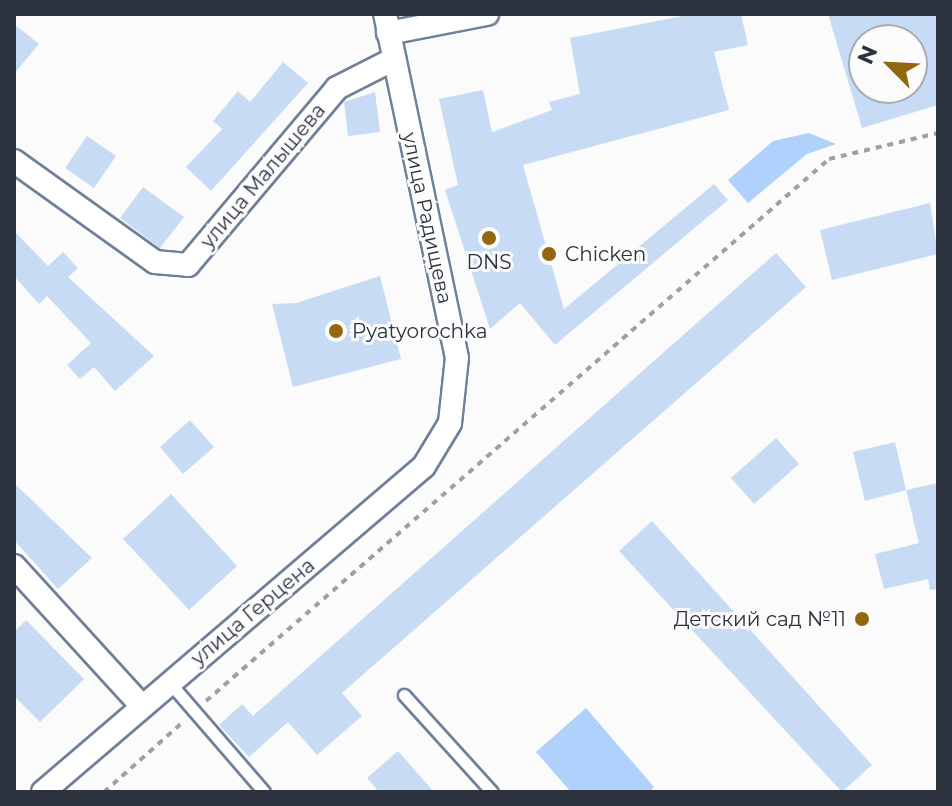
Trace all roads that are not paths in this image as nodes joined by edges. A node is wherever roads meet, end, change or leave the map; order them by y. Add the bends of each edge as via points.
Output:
1 (487, 14) edge
2 (387, 23) edge
3 (394, 59) junction
4 (14, 161) edge
5 (450, 423) joint
6 (14, 566) edge
7 (170, 683) junction
8 (404, 695) dead end
9 (142, 706) junction
10 (43, 792) edge
11 (264, 792) edge
12 (492, 792) edge

1 - 2 street
2 - 3 street, улица Радищева
3 - 4 street, улица Малышева via 337,88 188,265 155,262
3 - 5 street, улица Радищева via 457,358
5 - 7 street, улица Герцена via 424,466
6 - 9 street
7 - 9 street, улица Герцена
7 - 11 lane
8 - 12 lane
9 - 10 street, улица Герцена

